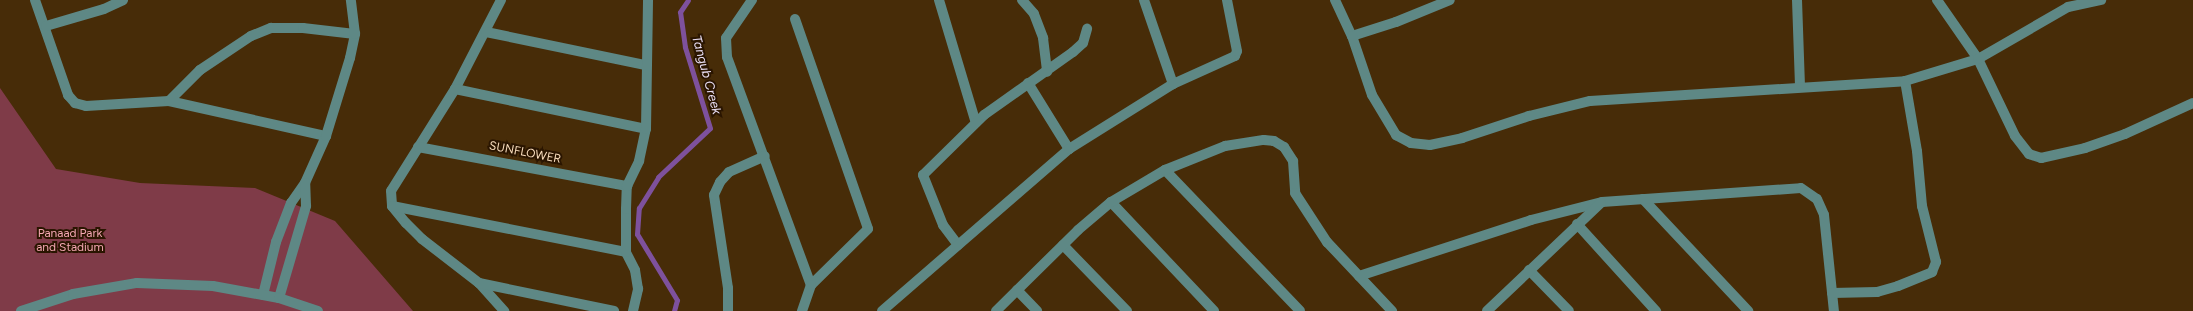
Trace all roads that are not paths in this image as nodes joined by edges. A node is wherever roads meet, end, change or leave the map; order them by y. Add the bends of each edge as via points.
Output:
1 (35, 0) edge
2 (123, 0) edge
3 (350, 0) edge
4 (501, 0) edge
5 (645, 0) edge
6 (752, 0) edge
7 (939, 0) edge
8 (1022, 0) edge
9 (1144, 0) edge
10 (1227, 0) edge
11 (1335, 0) edge
12 (1450, 0) edge
13 (1797, 0) edge
14 (1937, 0) edge
15 (2101, 0) edge
16 (2078, 2) edge
17 (794, 18) dead end
18 (46, 26) junction
19 (1087, 29) dead end
20 (486, 32) junction
21 (355, 34) junction
22 (1352, 36) junction
23 (1978, 59) junction
24 (646, 64) junction
25 (1046, 72) junction
26 (1905, 80) junction
27 (1028, 83) junction
28 (1173, 84) junction
29 (1800, 86) junction
30 (455, 88) junction
31 (169, 101) junction
32 (2193, 103) edge
33 (976, 123) junction
34 (646, 129) junction
35 (326, 136) junction
36 (418, 147) junction
37 (1069, 149) junction
38 (765, 156) junction
39 (1165, 170) junction
40 (305, 183) junction
41 (627, 186) junction
42 (1643, 199) junction
43 (1111, 202) junction
44 (1602, 202) junction
45 (392, 206) junction
46 (1577, 224) junction
47 (958, 245) junction
48 (1063, 245) junction
49 (626, 252) junction
50 (1530, 270) junction
51 (1359, 276) junction
52 (479, 283) junction
53 (811, 285) junction
54 (1017, 290) junction
55 (1832, 294) junction
56 (264, 295) junction
57 (279, 298) junction
58 (21, 311) edge
59 (318, 311) edge
60 (504, 311) edge
61 (614, 311) edge
62 (633, 311) edge
63 (728, 311) edge
64 (802, 311) edge
65 (882, 311) edge
66 (996, 311) edge
67 (1037, 311) edge
68 (1127, 311) edge
69 (1214, 311) edge
70 (1300, 311) edge
71 (1392, 311) edge
72 (1487, 311) edge
73 (1569, 311) edge
74 (1656, 311) edge
75 (1748, 311) edge
76 (1834, 311) edge

1 - 18 street
2 - 18 street via 104,9
3 - 21 street
4 - 20 street
5 - 24 street
6 - 38 street via 726,38 726,47
7 - 33 street
8 - 25 street via 1034,14 1043,38
9 - 28 street
10 - 28 street via 1237,51 1234,56
11 - 22 street
12 - 22 street via 1396,22
13 - 29 street
14 - 23 street
15 - 16 street
16 - 23 street
17 - 53 street via 868,230
18 - 31 street via 68,94 75,103 86,106
19 - 25 street via 1083,43
20 - 24 street
20 - 30 street
21 - 31 street via 303,28 270,28 251,36 200,70
21 - 35 street
22 - 29 street via 1372,95 1396,135 1411,143 1430,144 1462,138 1529,116 1590,101
23 - 26 street
23 - 32 street via 2015,136 2029,154 2040,158 2085,148 2125,134
24 - 34 street
25 - 27 street
26 - 29 street
26 - 55 street via 1917,151 1922,206 1936,262 1932,272 1898,286 1877,292
27 - 33 street
27 - 37 street
28 - 37 street
30 - 34 street
30 - 36 street
31 - 35 street
33 - 47 street via 923,175 943,225
34 - 41 street via 639,161
35 - 40 street
36 - 41 street, SUNFLOWER
36 - 45 street via 391,191
37 - 47 street
38 - 53 street
38 - 63 street via 729,172 720,182 714,195 728,288
39 - 43 street
39 - 51 street via 1226,146 1264,140 1274,141 1284,147 1293,161 1295,193 1327,242
39 - 70 street
40 - 56 street via 291,203 276,242
40 - 57 street via 306,206
41 - 49 street
42 - 44 street
42 - 55 street via 1801,188 1817,199 1824,215
42 - 75 street
43 - 48 street
43 - 69 street
44 - 46 street
44 - 51 street via 1531,220
45 - 49 street
45 - 52 street via 422,239
46 - 50 street
46 - 74 street
47 - 65 street
48 - 54 street
48 - 68 street
49 - 62 street via 635,270 638,289
50 - 72 street
50 - 73 street
51 - 71 street
52 - 60 street
52 - 61 street
53 - 64 street via 804,298
54 - 66 street
54 - 67 street
55 - 76 street
56 - 57 street
56 - 58 street via 213,286 137,283 73,294
57 - 59 street

